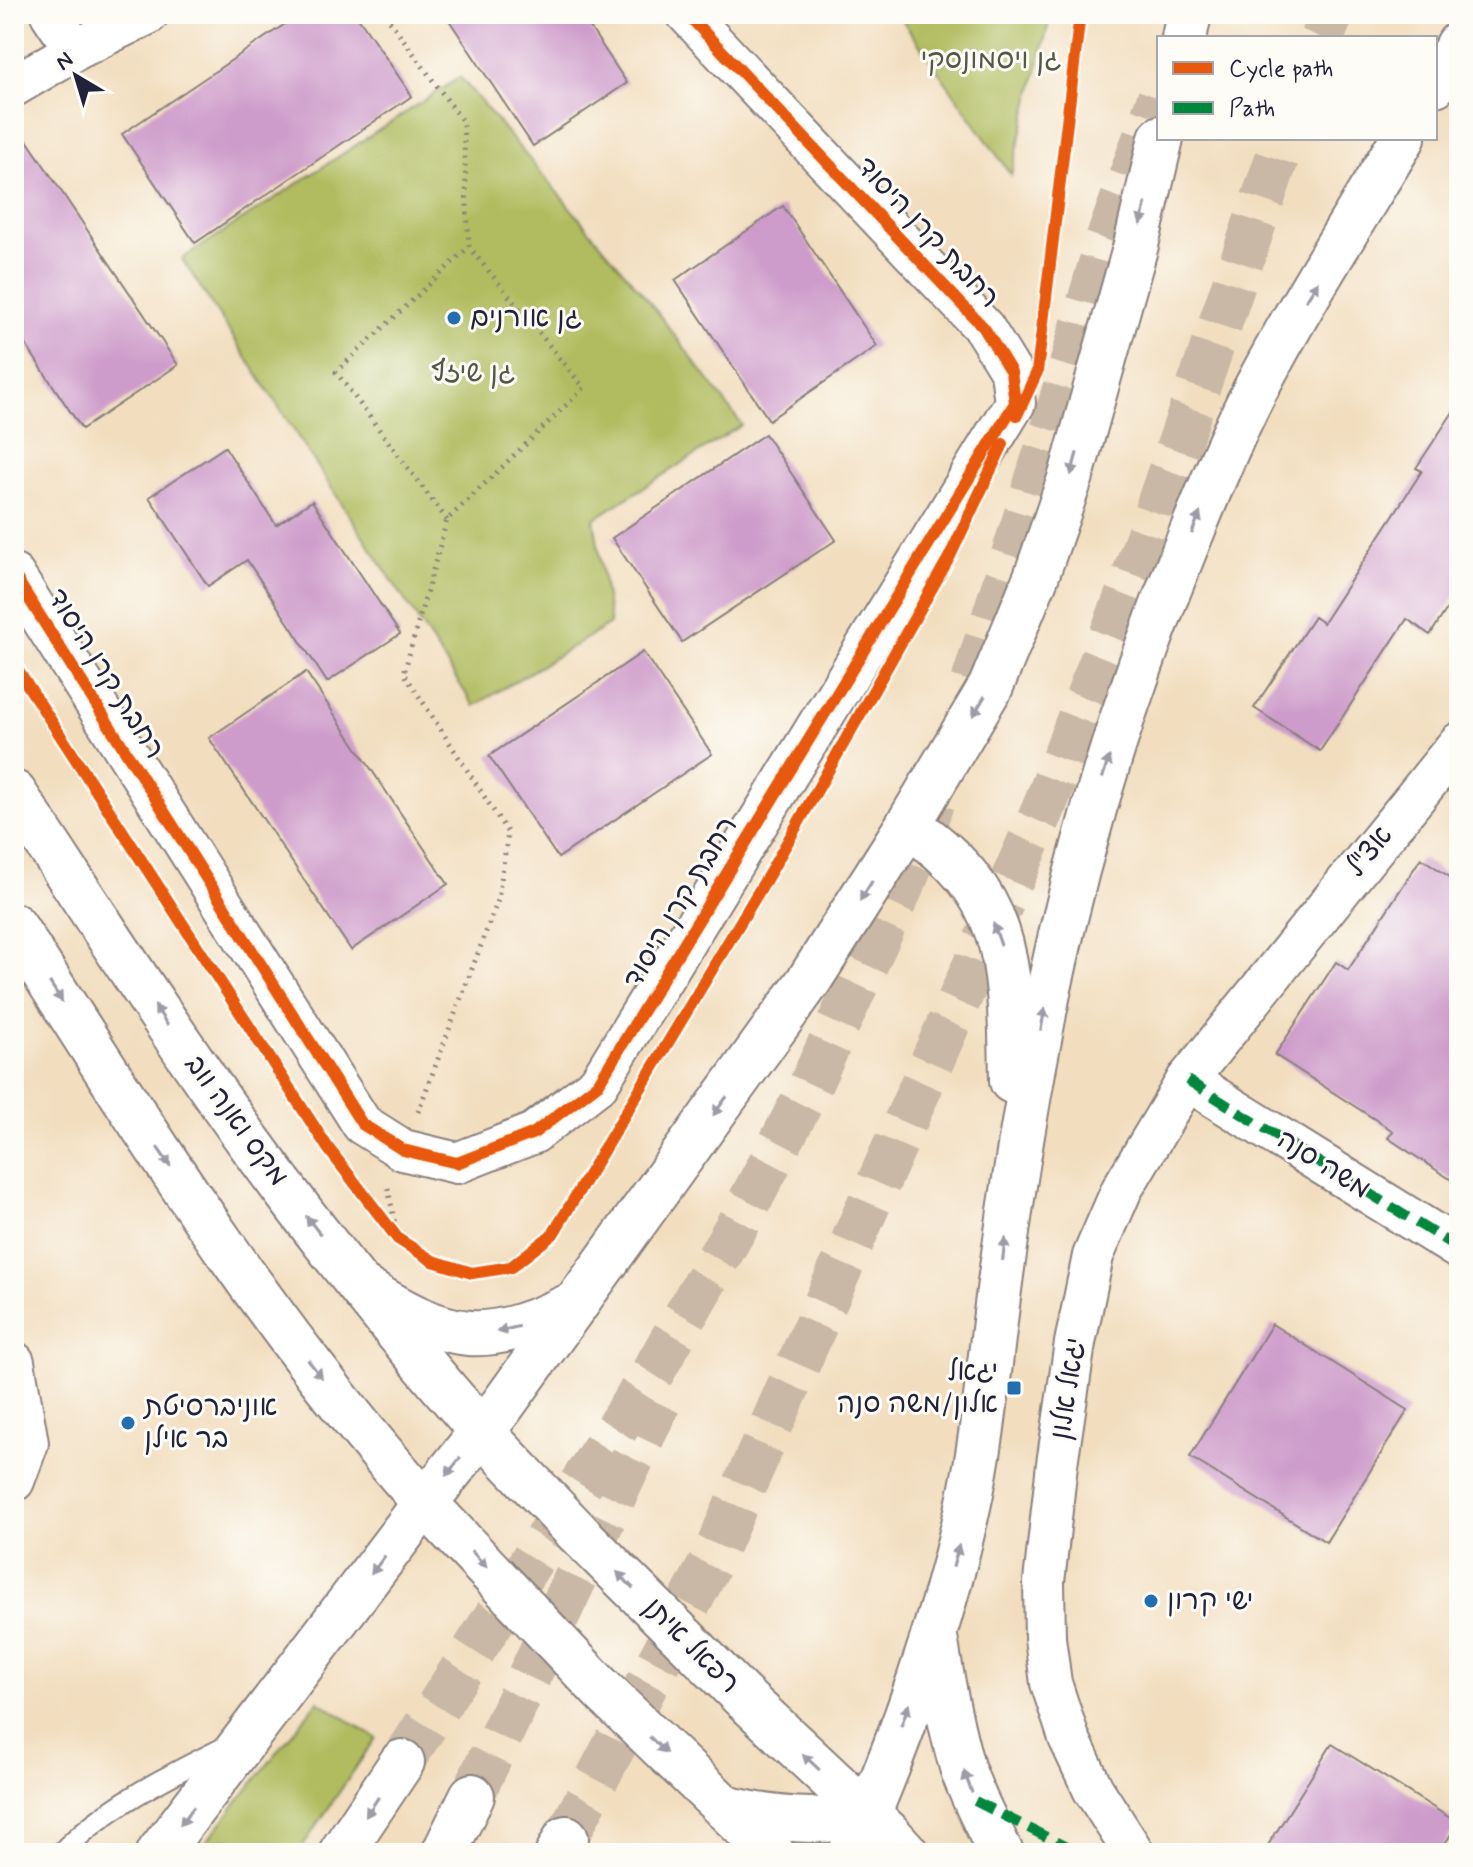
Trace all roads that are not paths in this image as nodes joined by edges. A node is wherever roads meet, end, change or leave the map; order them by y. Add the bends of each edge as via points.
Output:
1 (51, 14) edge
2 (148, 14) edge
3 (687, 14) edge
4 (1189, 14) edge
5 (1184, 36) edge
6 (1459, 44) edge
7 (75, 50) junction
8 (1437, 81) edge
9 (14, 86) edge
10 (1161, 140) edge
11 (1402, 140) edge
12 (14, 575) edge
13 (1459, 743) edge
14 (14, 793) edge
15 (908, 825) junction
16 (14, 926) edge
17 (1281, 961) joint
18 (1187, 1080) junction
19 (1013, 1178) junction
20 (1455, 1239) edge
21 (361, 1287) junction
22 (580, 1301) junction
23 (14, 1362) edge
24 (482, 1432) junction
25 (14, 1481) edge
26 (425, 1503) junction
27 (934, 1631) junction
28 (247, 1736) junction
29 (402, 1762) tunnel mouth
30 (472, 1796) tunnel mouth
31 (724, 1808) junction
32 (860, 1834) edge
33 (61, 1853) edge
34 (159, 1853) edge
35 (341, 1853) edge
36 (444, 1853) edge
37 (772, 1853) edge
38 (906, 1853) edge
39 (1001, 1853) edge
40 (1134, 1853) edge

1 - 7 street
2 - 7 street
3 - 12 street, רחבת קרן היסוד via 984,328 1011,372 1015,403 598,1084 534,1133 457,1163 403,1150 362,1124
4 - 5 main road
6 - 8 main road
7 - 9 street
10 -> 15 main road via 1071,476 1036,577 991,686
19 -> 11 main road via 1075,875 1169,588 1255,390
13 - 17 street, אצ"ל
21 -> 14 main road, מקס ואנה ווב via 184,1050
19 -> 15 main road via 1011,988 1000,936 979,889 954,860
15 -> 22 main road via 810,979
16 -> 26 main road via 120,1093 289,1337
17 - 18 street, יגאל אלון
18 - 20 street, משה סנה
18 - 40 street, יגאל אלון via 1122,1189 1093,1256 1059,1449 1044,1582 1045,1638 1059,1709 1093,1789
27 -> 19 main road via 982,1435
22 -> 21 main road via 536,1322 466,1334 406,1315
21 - 24 main road, מקס ואנה ווב
22 - 24 main road
23 - 25 street via 28,1443
24 -> 26 main road
32 -> 24 main road, רפאל איתן via 681,1636
26 -> 28 main road
26 -> 31 main road via 602,1690
32 -> 27 main road
39 -> 27 main road via 963,1767
28 - 33 lane via 152,1785
28 -> 34 main road
29 -> 35 main road
30 - 36 main road
31 - 32 main road via 778,1819 836,1821
31 - 37 main road
32 - 38 main road, רפאל איתן

